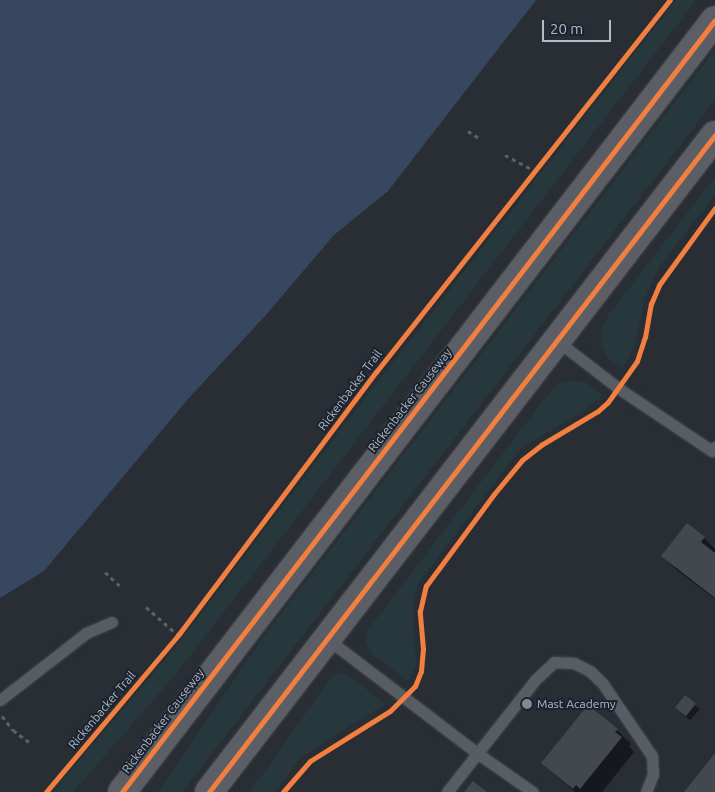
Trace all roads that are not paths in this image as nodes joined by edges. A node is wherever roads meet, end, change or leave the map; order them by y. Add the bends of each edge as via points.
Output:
1 (715, 20) edge
2 (715, 135) edge
3 (556, 340) junction
4 (714, 451) edge
5 (112, 622) dead end
6 (326, 638) junction
7 (0, 700) edge
8 (477, 753) junction
9 (122, 792) edge
10 (209, 792) edge
11 (447, 792) edge
12 (533, 792) edge
13 (646, 792) edge

1 - 9 main road, Rickenbacker Causeway
2 - 3 main road
3 - 4 lane via 618,388
3 - 6 main road
5 - 7 lane via 86,633
6 - 8 lane
6 - 10 main road
8 - 11 lane
8 - 12 lane
8 - 13 lane via 535,680 554,662 574,663 590,671 603,684 652,756 652,774

